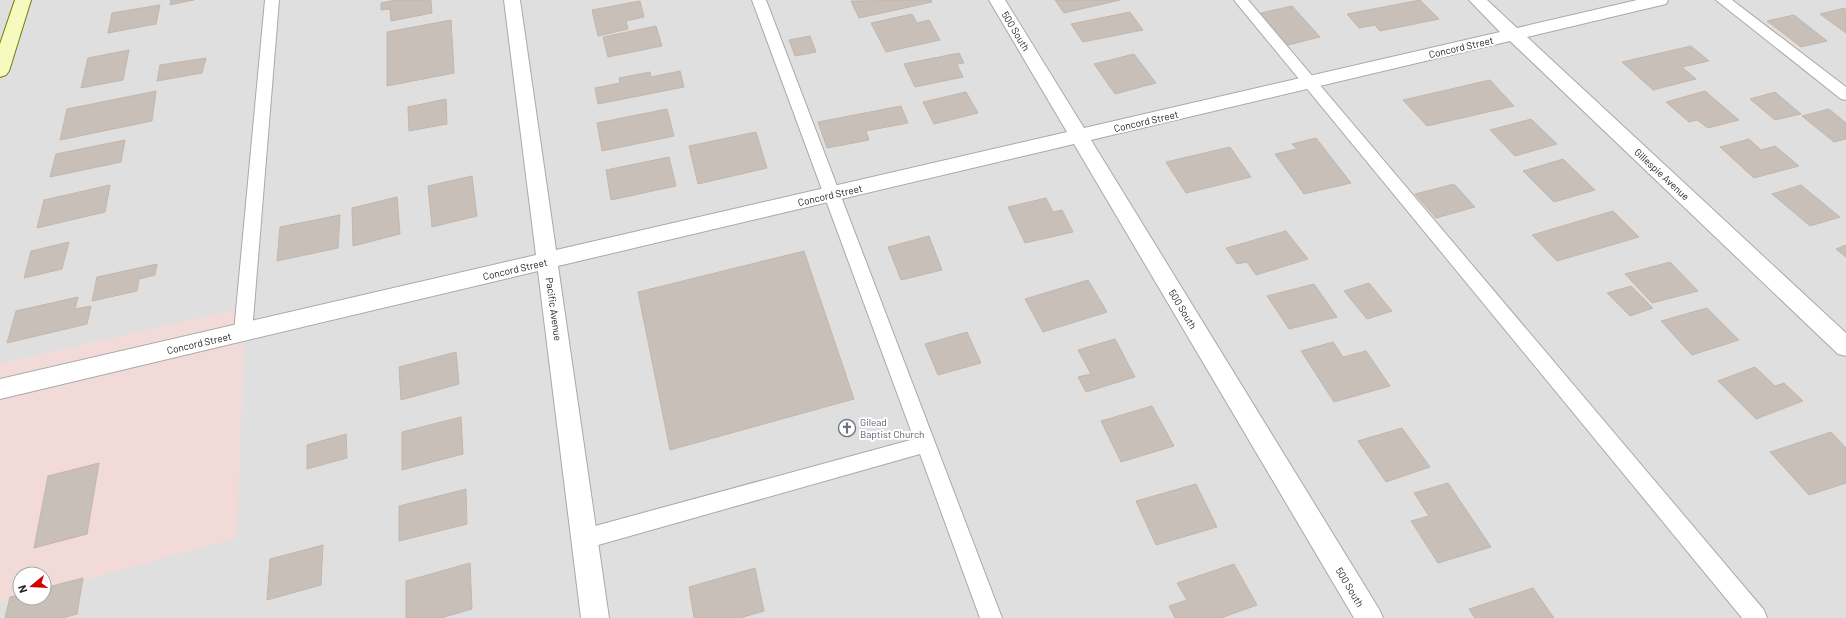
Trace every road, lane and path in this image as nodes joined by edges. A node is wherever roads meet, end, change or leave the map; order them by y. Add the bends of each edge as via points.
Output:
1 (24, 0) edge
2 (272, 0) edge
3 (512, 0) edge
4 (759, 0) edge
5 (997, 0) edge
6 (1240, 0) edge
7 (1477, 0) edge
8 (1660, 0) edge
9 (1724, 0) edge
10 (1514, 34) junction
11 (0, 71) edge
12 (1309, 82) junction
13 (1846, 95) edge
14 (1079, 136) junction
15 (832, 194) junction
16 (547, 261) junction
17 (243, 332) junction
18 (1846, 347) edge
19 (0, 389) edge
20 (926, 444) junction
21 (584, 539) junction
22 (595, 618) edge
23 (991, 618) edge
24 (1369, 618) edge
25 (1756, 618) edge

1 - 11 main road
2 - 17 lane
3 - 16 street, Pacific Avenue
4 - 15 lane
5 - 14 street, 500 South
6 - 12 lane
7 - 10 street, Gillespie Avenue
8 - 10 street, Concord Street
9 - 13 lane
10 - 12 street, Concord Street
10 - 18 street, Gillespie Avenue
12 - 14 street, Concord Street
12 - 25 lane
14 - 15 street, Concord Street
14 - 24 street, 500 South
15 - 16 street, Concord Street
15 - 20 lane
16 - 17 street, Concord Street
16 - 21 street, Pacific Avenue
17 - 19 street, Concord Street
20 - 21 lane
20 - 23 lane
21 - 22 street, Pacific Avenue

